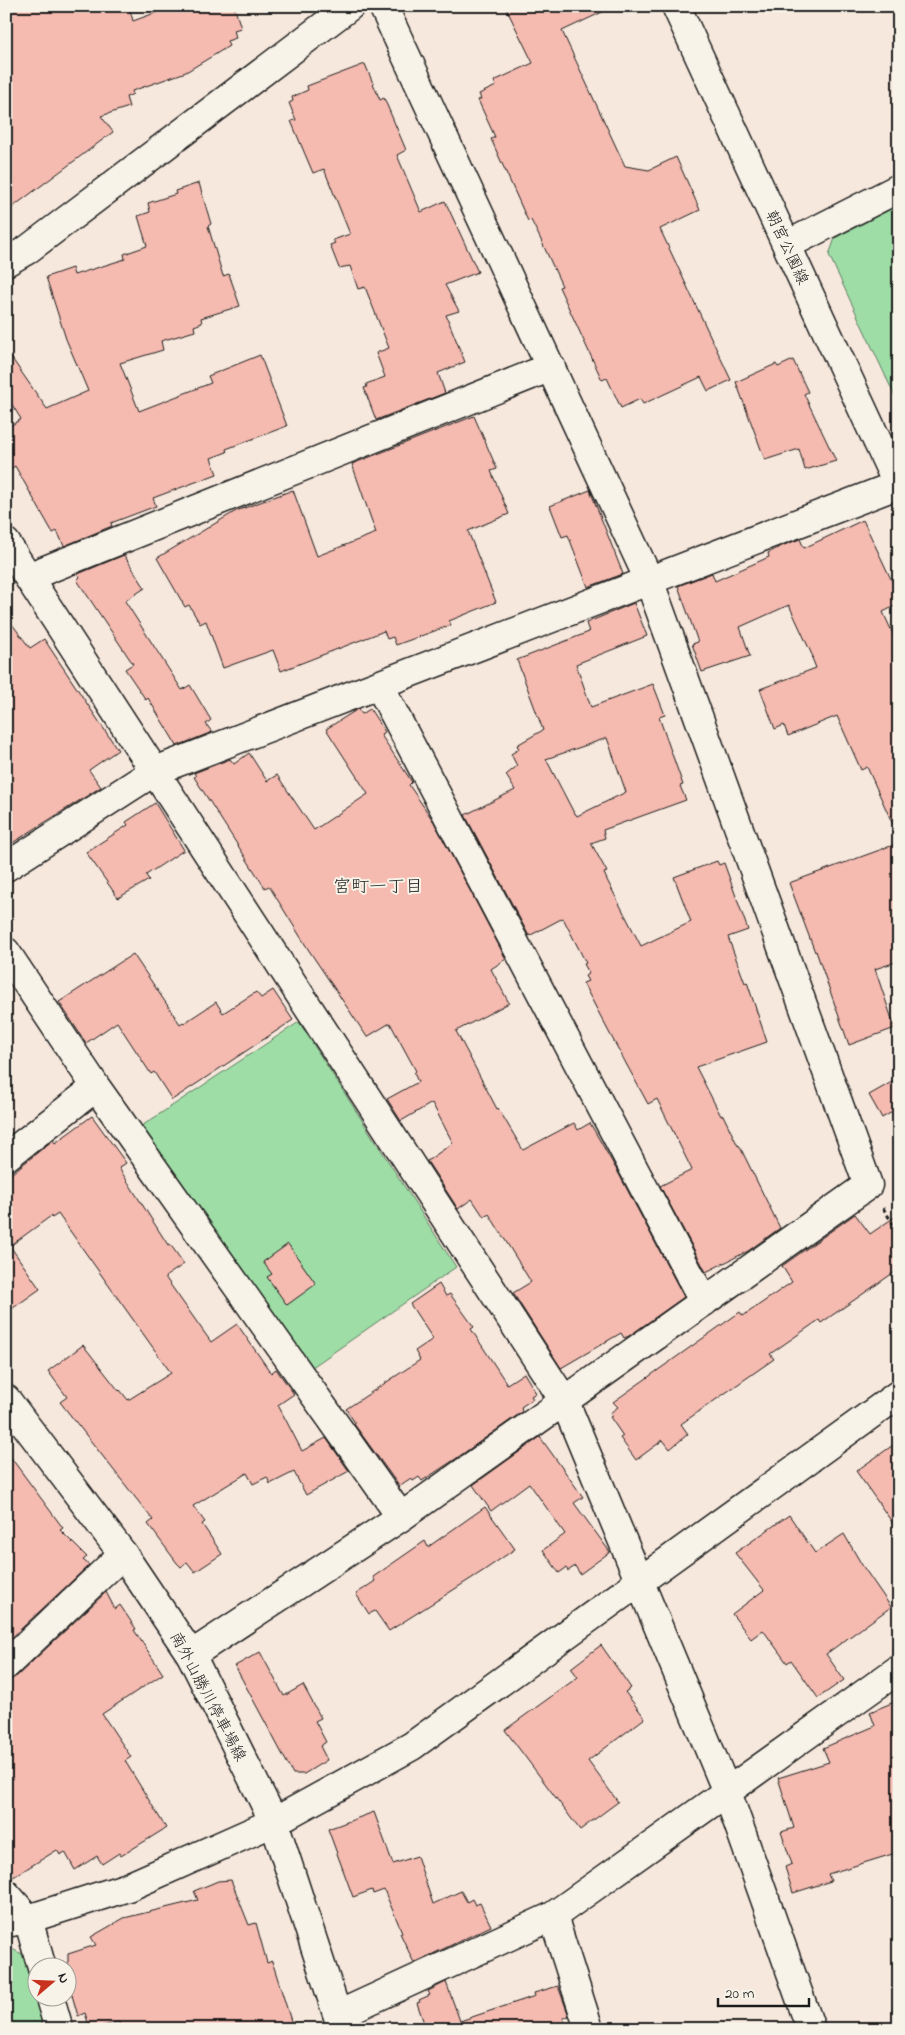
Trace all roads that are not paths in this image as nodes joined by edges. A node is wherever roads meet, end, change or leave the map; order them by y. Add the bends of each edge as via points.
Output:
1 (350, 6) edge
2 (383, 6) edge
3 (676, 6) edge
4 (899, 188) edge
5 (787, 244) junction
6 (6, 262) edge
7 (551, 367) junction
8 (898, 487) edge
9 (6, 543) edge
10 (28, 577) junction
11 (649, 580) junction
12 (379, 685) junction
13 (155, 771) junction
14 (6, 867) edge
15 (6, 952) edge
16 (96, 1087) junction
17 (6, 1156) edge
18 (704, 1302) junction
19 (899, 1394) edge
20 (6, 1400) edge
21 (565, 1402) junction
22 (401, 1517) junction
23 (123, 1554) junction
24 (639, 1581) junction
25 (191, 1655) junction
26 (6, 1665) edge
27 (899, 1669) edge
28 (728, 1792) junction
29 (274, 1822) junction
30 (6, 1894) edge
31 (553, 1916) junction
32 (17, 1921) edge
33 (37, 1958) edge
34 (53, 2008) edge
35 (340, 2022) edge
36 (59, 2029) edge
37 (589, 2029) edge
38 (812, 2029) edge

1 - 6 street via 27,250
2 - 7 street
3 - 5 street, 朝宮公園線
4 - 5 street
5 - 8 street, 朝宮公園線
7 - 10 street
7 - 11 street
8 - 11 street
9 - 10 street
10 - 13 street
11 - 12 street
11 - 18 street via 868,1185
12 - 13 street
12 - 18 street
13 - 14 street
13 - 21 street
15 - 16 street
16 - 17 street
16 - 22 street
18 - 21 street
19 - 24 street
20 - 23 street, 南外山勝川停車場線
21 - 22 street
21 - 24 street
22 - 25 street
23 - 25 street, 南外山勝川停車場線
23 - 26 street
24 - 28 street
24 - 29 street via 412,1746
25 - 29 street, 南外山勝川停車場線
27 - 28 street
28 - 31 street
28 - 38 street
29 - 32 street via 128,1887
29 - 35 street, 南外山勝川停車場線
30 - 32 street
31 - 35 street
31 - 37 street
32 - 33 street
34 - 36 street

